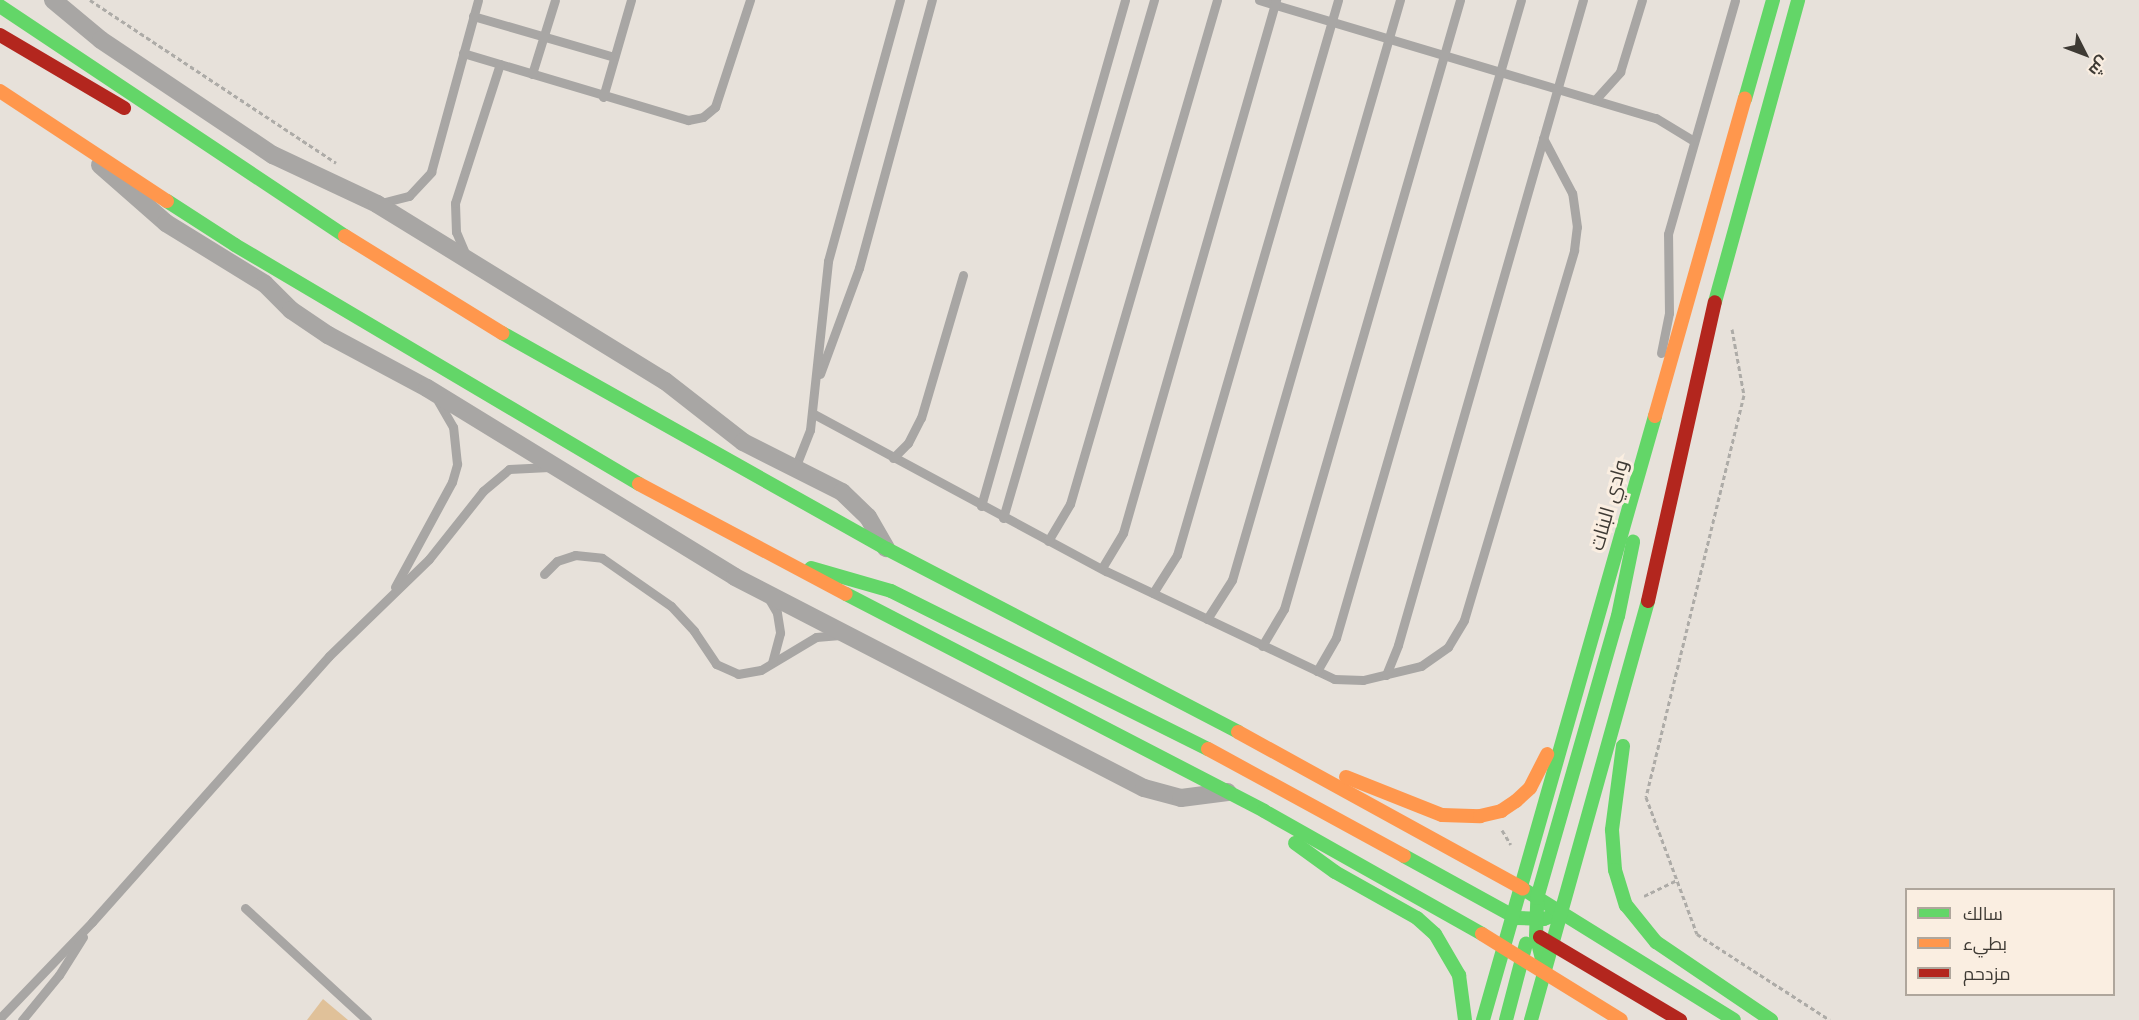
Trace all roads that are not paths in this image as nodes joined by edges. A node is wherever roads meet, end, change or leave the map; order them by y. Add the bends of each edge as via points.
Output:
1 (53, 0) edge
2 (478, 0) edge
3 (555, 0) edge
4 (631, 0) edge
5 (750, 0) edge
6 (900, 0) edge
7 (932, 0) edge
8 (1125, 0) edge
9 (1154, 0) edge
10 (1217, 0) edge
11 (1259, 0) edge
12 (1338, 0) edge
13 (1400, 0) edge
14 (1460, 0) edge
15 (1521, 0) edge
16 (1583, 0) edge
17 (1642, 0) edge
18 (1736, 0) edge
19 (1773, 0) edge
20 (1797, 0) edge
21 (1276, 2) edge
22 (0, 6) edge
23 (473, 16) junction
24 (1332, 22) junction
25 (0, 35) edge
26 (544, 37) junction
27 (1389, 38) junction
28 (463, 53) junction
29 (1444, 55) junction
30 (614, 57) junction
31 (500, 64) junction
32 (1500, 71) junction
33 (532, 74) junction
34 (1557, 88) junction
35 (0, 91) edge
36 (603, 96) junction
37 (1595, 100) junction
38 (1543, 138) junction
39 (1694, 141) junction
40 (202, 145) junction
41 (85, 149) junction
42 (377, 204) junction
43 (468, 258) junction
44 (963, 275) dead end
45 (815, 385) junction
46 (427, 388) junction
47 (1657, 406) junction
48 (812, 413) junction
49 (892, 458) junction
50 (795, 468) junction
51 (562, 471) junction
52 (1637, 477) junction
53 (981, 506) junction
54 (1003, 518) junction
55 (1048, 541) junction
56 (887, 549) junction
57 (791, 566) junction
58 (1102, 568) junction
59 (544, 574) dead end
60 (760, 590) junction
61 (393, 591) junction
62 (1153, 593) junction
63 (1207, 619) junction
64 (857, 638) junction
65 (1262, 646) junction
66 (1586, 662) junction
67 (771, 664) junction
68 (1631, 666) junction
69 (1317, 671) junction
70 (1386, 675) junction
71 (1314, 771) junction
72 (1228, 792) junction
73 (1264, 811) junction
74 (1519, 887) junction
75 (1537, 898) junction
76 (245, 908) dead end
77 (1562, 912) junction
78 (1511, 915) junction
79 (1531, 920) junction
80 (92, 922) junction
81 (1531, 936) junction
82 (1554, 942) junction
83 (1502, 947) junction
84 (1523, 958) junction
85 (1545, 971) junction
86 (0, 1018) edge
87 (22, 1020) edge
88 (367, 1020) edge
89 (1465, 1020) edge
90 (1483, 1020) edge
91 (1506, 1020) edge
92 (1531, 1020) edge
93 (1621, 1020) edge
94 (1680, 1020) edge
95 (1734, 1020) edge
96 (1771, 1020) edge

1 - 42 street via 100,40 273,155
2 - 23 lane
3 - 26 lane
4 - 30 lane
5 - 36 lane via 722,93 715,107 703,117 688,120
6 - 45 lane via 828,261
7 - 45 lane via 859,268
8 - 53 lane
9 - 54 lane
10 - 55 lane via 1070,504
11 - 21 lane
12 - 24 lane
13 - 27 lane
14 - 29 lane
15 - 32 lane
16 - 34 lane
17 - 37 lane via 1620,72
18 - 39 lane
19 - 47 main road, وادي البنات
20 - 68 main road via 1719,279 1669,515
21 - 24 lane
21 - 58 lane via 1123,533
22 - 40 main road
23 - 26 lane
23 - 28 lane
24 - 27 lane
24 - 62 lane via 1176,555
25 - 40 main road via 75,82
26 - 30 lane
26 - 33 lane
27 - 29 lane
27 - 63 lane via 1232,580
28 - 31 lane
28 - 42 lane via 431,172 409,196
29 - 32 lane
29 - 65 lane via 1284,609
30 - 36 lane
31 - 33 lane
31 - 43 lane via 455,203 456,232
32 - 34 lane
32 - 69 lane via 1336,638
33 - 36 lane
34 - 37 lane
34 - 38 lane
35 - 41 main road
37 - 39 lane via 1663,120
38 - 70 lane via 1398,645
38 - 70 lane via 1575,204 1574,250 1464,620 1448,647 1431,661
39 - 47 lane via 1668,234 1670,307 1659,363
40 - 56 main road via 550,362
41 - 46 street via 137,201 265,284 303,319
41 - 57 main road via 322,298
42 - 43 street
43 - 50 street via 665,381 743,442
44 - 49 lane via 921,418 908,442
45 - 48 lane
46 - 51 street
46 - 61 lane via 450,416 457,464 452,482
47 - 52 main road, وادي البنات
48 - 49 lane
48 - 50 lane via 807,443
49 - 53 lane
50 - 56 street via 830,485 856,504
51 - 60 street
51 - 61 lane via 527,466 500,475 429,559
52 - 66 main road, وادي البنات
52 - 75 main road via 1626,581
53 - 54 lane
54 - 55 lane
55 - 58 lane
56 - 71 main road
57 - 72 main road
57 - 78 main road via 842,574 891,591 1291,792
58 - 62 lane
59 - 67 lane via 557,561 574,555 602,558 683,617 716,664 750,674
60 - 64 street
60 - 67 lane via 773,604 780,622 779,644
61 - 80 lane via 329,656
62 - 63 lane
63 - 65 lane
64 - 67 lane via 836,634 816,637
64 - 72 street via 1144,788 1181,798
65 - 69 lane
66 - 71 main road via 1570,689 1540,772 1530,788 1501,811 1480,816 1442,815 1376,787
66 - 74 main road, وادي البنات
68 - 77 main road
68 - 96 main road via 1630,706 1612,830 1615,870 1626,905 1656,942
69 - 70 lane via 1344,681
71 - 74 main road
72 - 73 main road
73 - 83 main road
73 - 89 main road via 1312,857 1417,918 1435,934 1459,975
74 - 75 main road
74 - 78 main road, وادي البنات
74 - 79 main road
75 - 77 main road
75 - 79 main road
76 - 88 lane
77 - 79 main road
77 - 82 main road
77 - 95 main road
78 - 79 main road
78 - 83 main road, وادي البنات
79 - 81 main road
80 - 86 lane
80 - 87 lane via 59,975
81 - 82 main road
81 - 83 main road
81 - 84 main road
81 - 85 main road
82 - 85 main road
82 - 94 main road
83 - 84 main road
83 - 90 main road, وادي البنات
84 - 85 main road
84 - 91 main road
85 - 92 main road
85 - 93 main road

